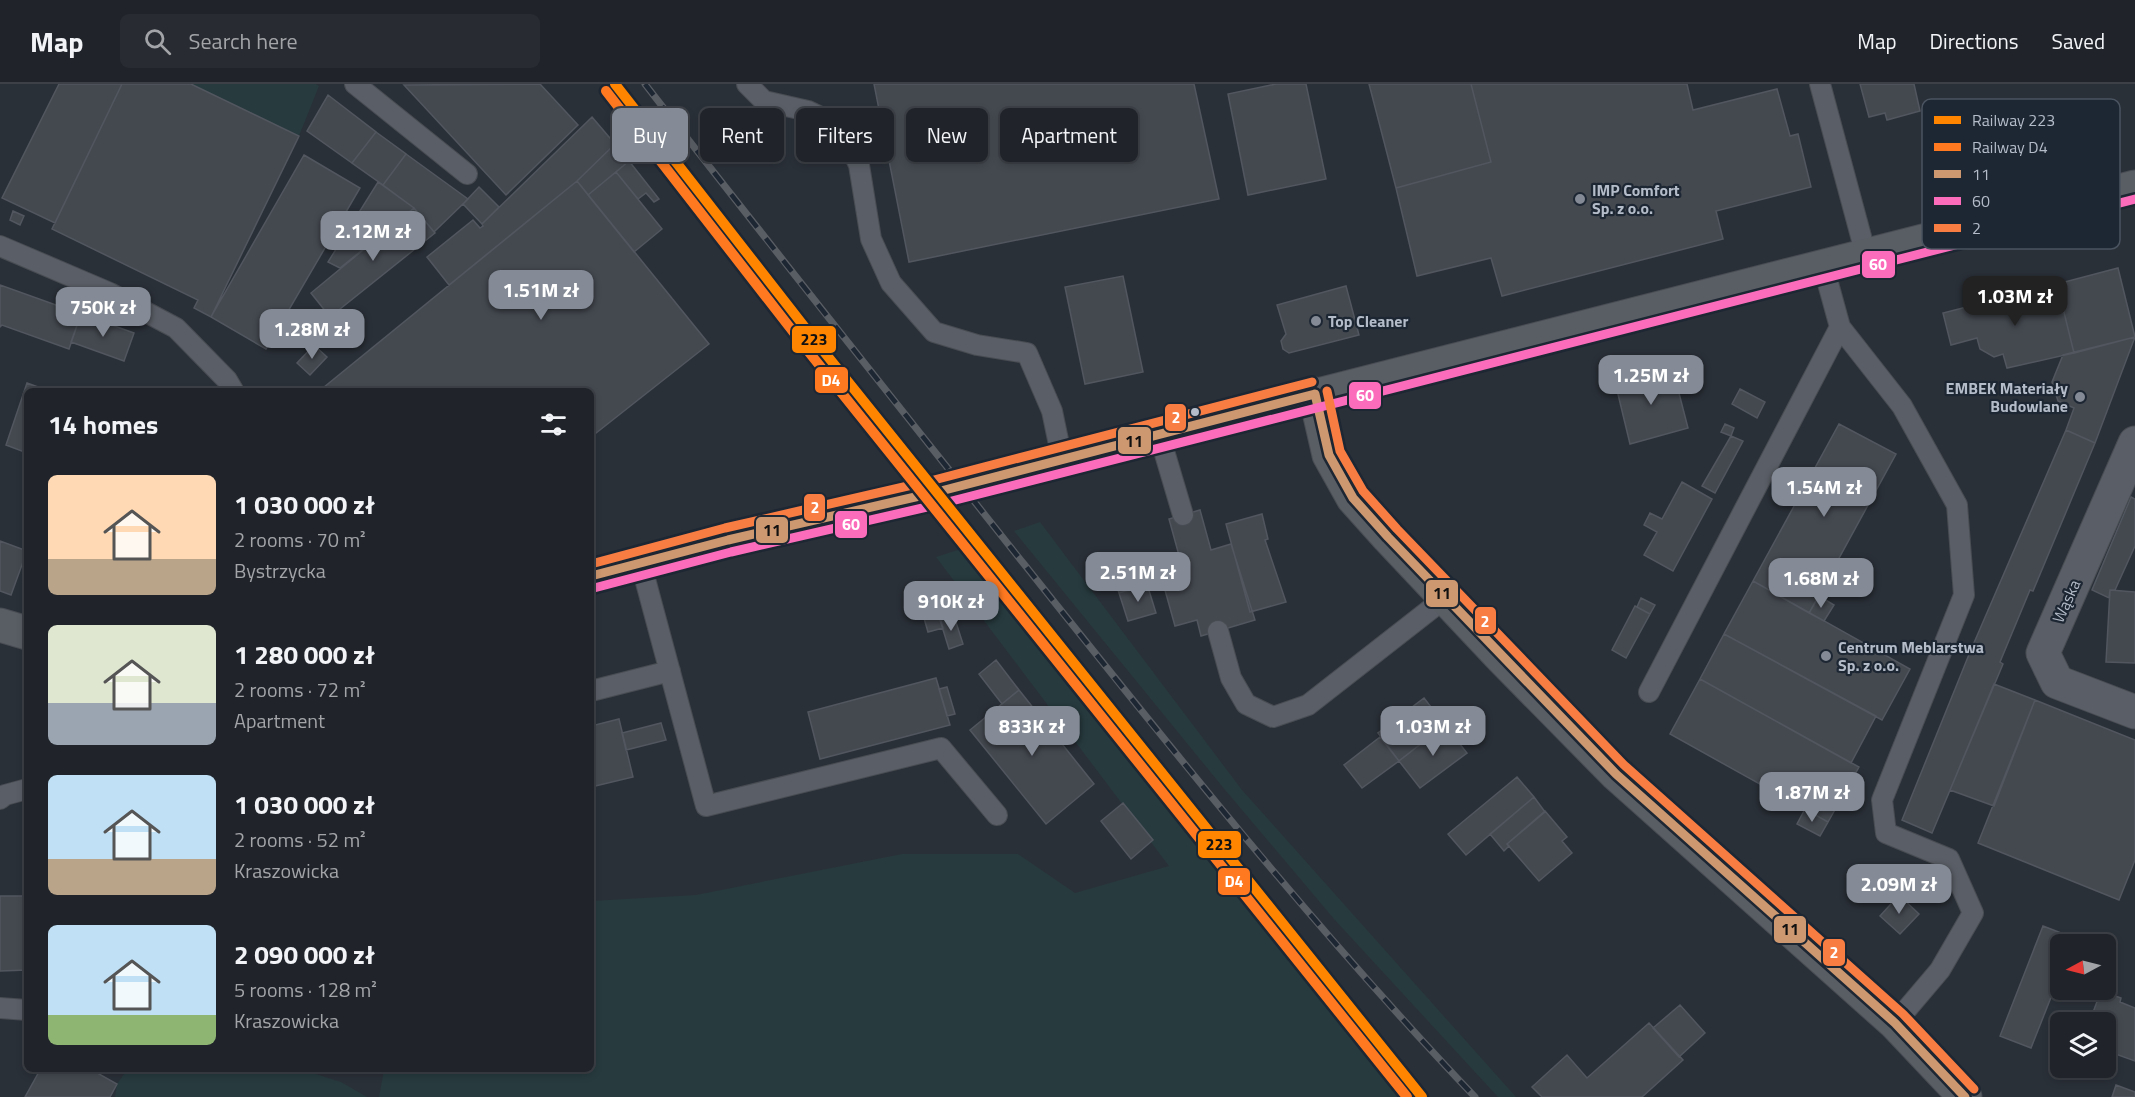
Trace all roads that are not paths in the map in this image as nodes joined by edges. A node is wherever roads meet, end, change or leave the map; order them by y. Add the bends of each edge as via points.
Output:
1 (355, 84) edge
2 (747, 84) edge
3 (1820, 84) edge
4 (467, 174) dead end
5 (2135, 187) edge
6 (2120, 191) edge
7 (1922, 241) edge
8 (0, 246) edge
9 (1866, 255) junction
10 (1823, 265) junction
11 (1840, 327) junction
12 (232, 388) edge
13 (1315, 394) junction
14 (1159, 434) junction
15 (2135, 443) edge
16 (1062, 459) junction
17 (1183, 515) dead end
18 (641, 564) junction
19 (594, 575) edge
20 (1444, 598) junction
21 (0, 625) edge
22 (1218, 631) dead end
23 (24, 632) edge
24 (670, 671) junction
25 (594, 690) edge
26 (1649, 692) dead end
27 (2135, 712) edge
28 (24, 790) edge
29 (0, 799) edge
30 (997, 815) dead end
31 (0, 1008) edge
32 (24, 1010) edge
33 (1895, 1023) junction
34 (1965, 1097) edge

1 - 4 lane
2 - 16 lane via 764,101 808,111 840,127 859,165 871,239 891,284 934,332 977,345 1027,353 1052,411
3 - 9 lane
5 - 6 street
7 - 9 street
8 - 12 lane via 110,293 176,328
9 - 10 street
10 - 11 lane
10 - 13 street
11 - 26 lane
11 - 33 lane via 1902,406 1957,506 1964,595 1882,800 1886,833 1949,860 1973,913 1940,970
13 - 14 street
13 - 20 street via 1329,455 1353,498
14 - 16 street
14 - 17 lane
15 - 27 street, Wąska via 2043,653 2057,682
16 - 18 street
18 - 19 street
18 - 24 lane
20 - 22 lane via 1308,705 1273,717 1246,704 1231,678
20 - 33 street via 1616,774
21 - 23 street
24 - 25 lane
24 - 30 lane via 706,806 940,748
28 - 29 lane
31 - 32 lane
33 - 34 street

